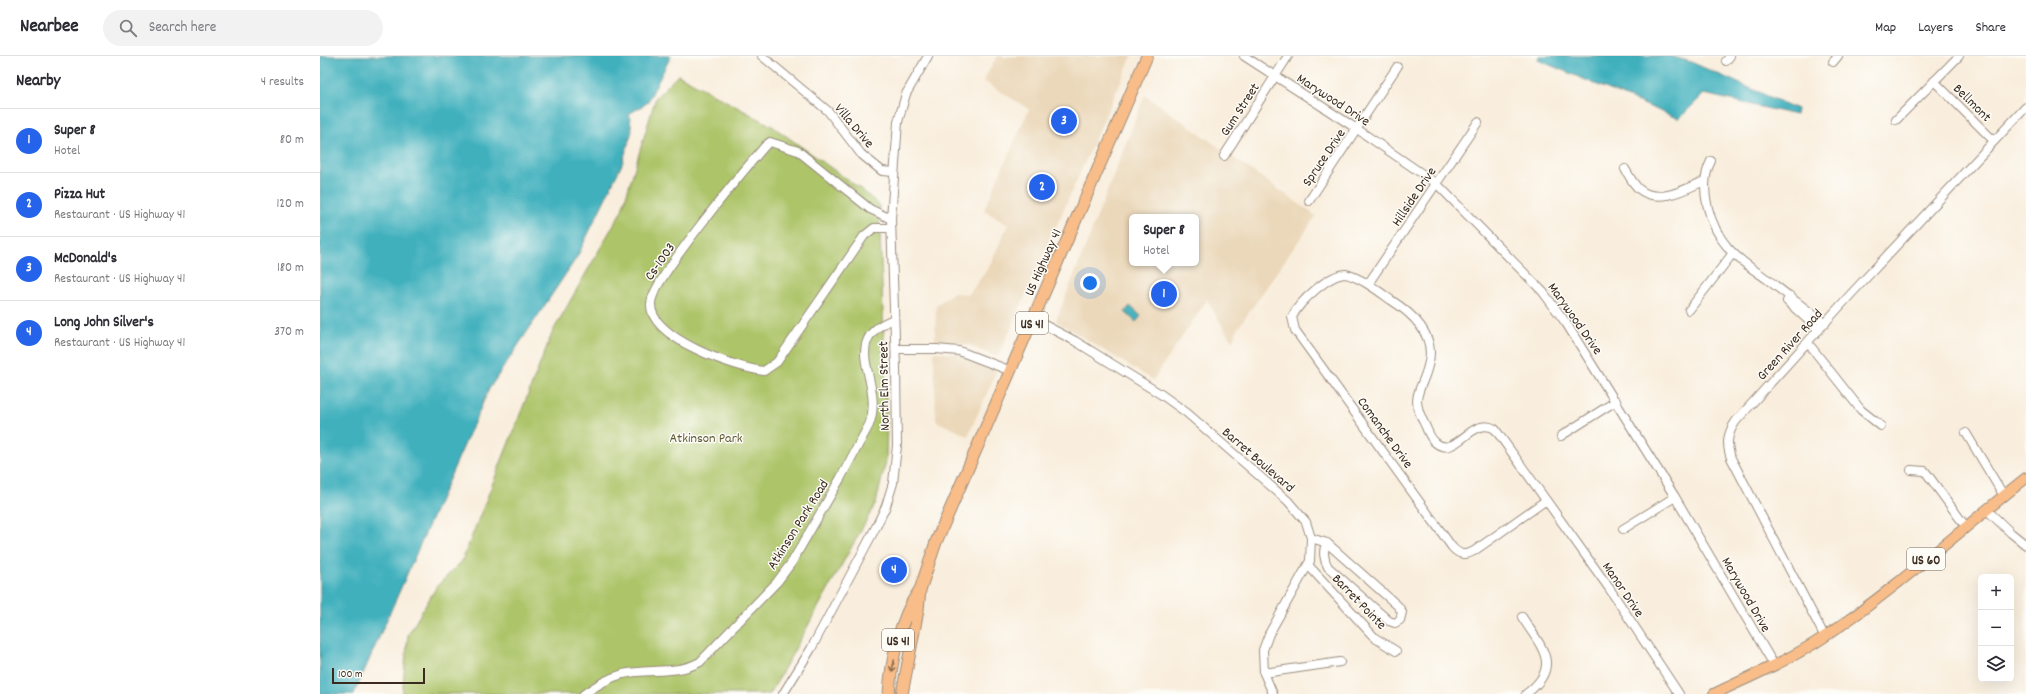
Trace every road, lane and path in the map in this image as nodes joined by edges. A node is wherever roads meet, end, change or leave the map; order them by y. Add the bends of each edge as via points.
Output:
1 (762, 56) edge
2 (928, 56) edge
3 (1148, 56) edge
4 (1244, 56) edge
5 (1288, 56) edge
6 (1959, 56) edge
7 (1397, 67) dead end
8 (1275, 77) junction
9 (1934, 82) junction
10 (2026, 107) edge
11 (1896, 120) dead end
12 (1478, 122) dead end
13 (1357, 128) junction
14 (1994, 141) junction
15 (1224, 156) dead end
16 (1711, 161) dead end
17 (1625, 169) dead end
18 (894, 172) junction
19 (1704, 181) junction
20 (1436, 184) junction
21 (1309, 201) dead end
22 (891, 220) junction
23 (891, 228) junction
24 (1733, 253) junction
25 (1368, 284) junction
26 (1689, 310) dead end
27 (894, 319) junction
28 (1033, 319) junction
29 (1822, 327) junction
30 (1808, 343) junction
31 (896, 349) junction
32 (1011, 371) junction
33 (1616, 401) junction
34 (1881, 426) dead end
35 (1966, 433) dead end
36 (1562, 436) dead end
37 (1911, 470) dead end
38 (2026, 478) edge
39 (2004, 496) junction
40 (1675, 497) junction
41 (1545, 501) junction
42 (1987, 510) junction
43 (1966, 527) junction
44 (1623, 529) dead end
45 (1312, 538) junction
46 (1327, 544) junction
47 (2026, 545) edge
48 (1308, 566) junction
49 (920, 590) junction
50 (1522, 617) dead end
51 (1825, 637) junction
52 (1396, 651) dead end
53 (1340, 662) dead end
54 (1774, 665) junction
55 (1264, 673) junction
56 (584, 694) edge
57 (783, 694) edge
58 (889, 694) edge
59 (902, 694) edge
60 (1273, 694) edge
61 (1526, 694) edge
62 (1679, 694) edge
63 (1714, 694) edge

1 - 18 street, Villa Drive via 828,111 861,154 882,171
2 - 18 street, North Elm Street via 906,94 899,113
3 - 28 highway, US Highway 41 / US 41
4 - 8 street, Marywood Drive
5 - 8 street, Gum Street
6 - 9 street
7 - 13 street, Spruce Drive
8 - 13 street, Marywood Drive
8 - 15 street, Gum Street
9 - 11 street
9 - 14 street, Bellmont
10 - 14 street, Green River Road
12 - 20 street, Hillside Drive
13 - 20 street, Marywood Drive
13 - 21 street, Spruce Drive
14 - 29 street, Green River Road
16 - 19 street
17 - 19 street via 1638,189 1652,195 1672,194
18 - 22 street, North Elm Street
19 - 24 street via 1712,219 1724,243
20 - 25 street, Hillside Drive
20 - 33 street, Marywood Drive via 1543,292
22 - 23 street, North Elm Street
22 - 23 street, Cs-1003 via 876,213 798,152 770,142 730,188 662,279 652,296 651,310 663,328 695,348 732,364 764,371 777,362 864,236 877,228
23 - 27 street, North Elm Street
24 - 26 street
24 - 29 street via 1790,296 1787,301
25 - 41 street, Manor Drive via 1407,310 1424,332 1430,359 1418,388 1417,406 1432,439 1446,447 1458,442 1476,428 1490,426 1495,429
25 - 41 street, Comanche Drive via 1346,274 1332,278 1297,309 1292,317 1293,326 1452,547 1459,553 1468,554
27 - 31 street, North Elm Street
27 - 56 street, Atkinson Park Road via 874,328 865,345 874,403 869,425 799,552 777,582 700,662 683,668 623,674
28 - 32 highway, US Highway 41 / US 41
28 - 45 street, Barret Boulevard via 1075,341 1187,413 1292,504 1306,522
29 - 30 street, Green River Road
30 - 34 street via 1862,410
30 - 51 street, Green River Road via 1736,421 1729,433 1727,444 1731,458
31 - 32 street via 936,348 959,351
31 - 57 street, North Elm Street via 897,446 890,494 860,559 811,649
32 - 49 highway, US Highway 41 / US 41 via 936,542
33 - 36 street
33 - 40 street, Marywood Drive
35 - 39 street
37 - 43 street via 1925,470
38 - 39 main road, US 60
39 - 42 main road, US 60
40 - 44 street
40 - 54 street, Marywood Drive
41 - 62 street, Manor Drive via 1609,588
42 - 43 main road, US 60
42 - 47 street
43 - 51 main road, US 60
45 - 46 street
45 - 48 street, Barret Boulevard via 1312,554
46 - 46 street via 1324,558 1328,567 1389,621 1395,623 1400,620 1402,612 1398,606
48 - 52 street, Barret Pointe via 1375,638
48 - 55 street, Barret Boulevard via 1265,642 1262,658
49 -> 58 highway, US 41 via 909,606 902,625
49 - 59 highway, US 41
50 - 61 street via 1541,646 1546,661 1546,671 1542,680
51 - 54 main road, US 60
53 - 55 street
54 - 63 main road, US 60
55 - 60 street, Barret Boulevard

